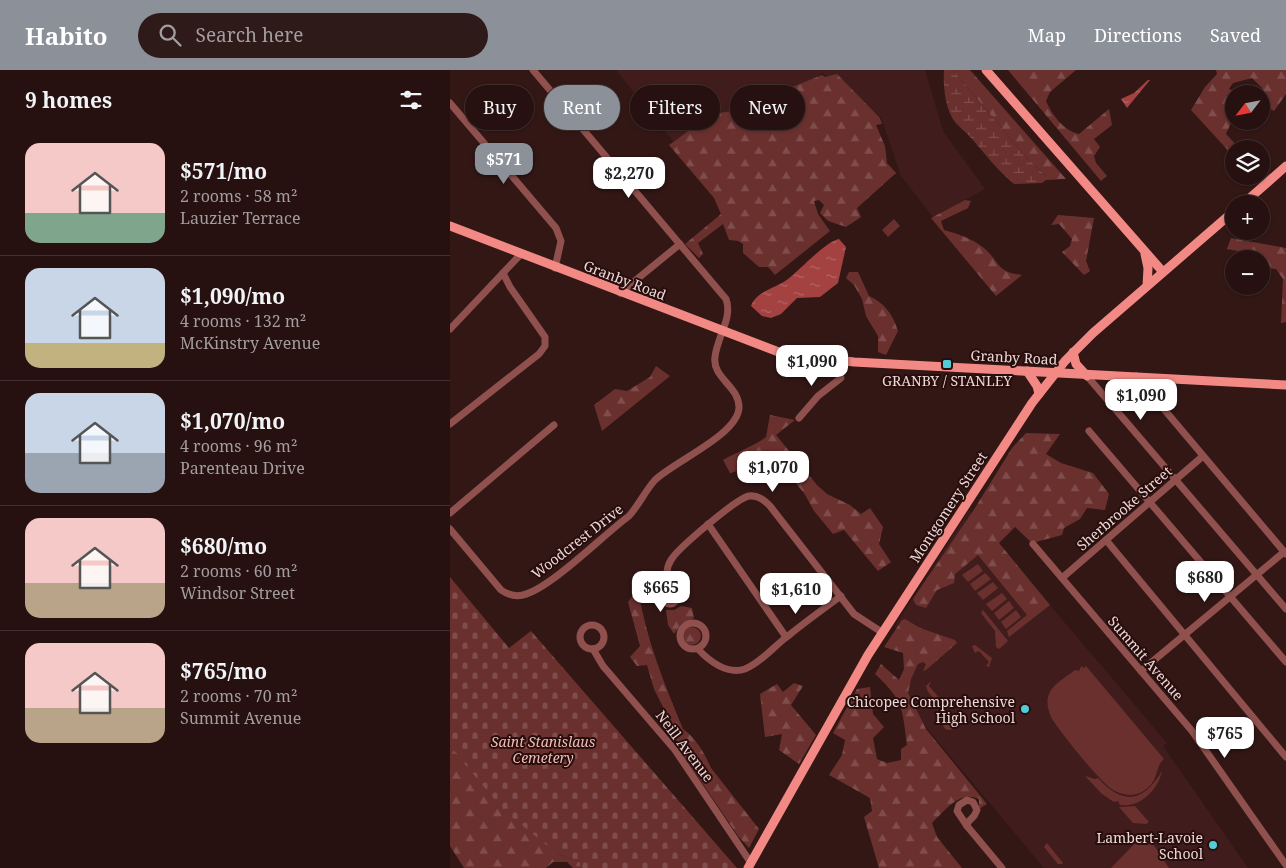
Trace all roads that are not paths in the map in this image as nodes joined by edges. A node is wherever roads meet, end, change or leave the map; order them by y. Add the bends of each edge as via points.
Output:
1 (533, 70) edge
2 (986, 70) edge
3 (994, 70) edge
4 (450, 103) edge
5 (1286, 166) edge
6 (1253, 195) edge
7 (1225, 220) edge
8 (450, 226) edge
9 (680, 244) junction
10 (1145, 254) junction
11 (520, 255) junction
12 (555, 268) junction
13 (1163, 272) junction
14 (503, 273) junction
15 (1147, 286) junction
16 (620, 293) junction
17 (450, 329) edge
18 (722, 331) junction
19 (1073, 352) junction
20 (836, 360) junction
21 (1027, 371) junction
22 (1056, 373) junction
23 (1087, 376) junction
24 (1136, 376) junction
25 (1286, 385) edge
26 (1039, 394) junction
27 (799, 418) dead end
28 (450, 424) edge
29 (554, 425) dead end
30 (1089, 431) dead end
31 (1203, 456) junction
32 (1177, 480) junction
33 (1150, 502) junction
34 (450, 512) edge
35 (708, 524) junction
36 (450, 529) edge
37 (1106, 540) junction
38 (1033, 544) dead end
39 (1285, 553) edge
40 (1257, 574) junction
41 (1062, 578) junction
42 (667, 591) dead end
43 (840, 596) junction
44 (1230, 596) junction
45 (1286, 609) edge
46 (883, 633) junction
47 (1186, 635) junction
48 (786, 637) junction
49 (593, 649) dead end
50 (698, 649) dead end
51 (1286, 662) edge
52 (1140, 671) junction
53 (1286, 757) edge
54 (967, 826) dead end
55 (749, 865) edge
56 (1286, 865) edge
57 (1002, 868) edge

1 - 9 street
2 - 10 main road
3 - 13 main road via 1152,254
4 - 12 street via 556,228 561,241
5 - 6 main road
7 - 13 main road, Montgomery Street
8 - 11 main road, Granby Road
9 - 16 street
9 - 18 street via 726,299 729,308
10 - 13 main road
10 - 15 main road
11 - 12 main road, Granby Road
11 - 14 street
12 - 16 main road, Granby Road
13 - 15 main road, Montgomery Street
14 - 17 street
14 - 28 street via 545,337 545,346
15 - 19 main road, Montgomery Street
16 - 18 main road, Granby Road
18 - 20 main road, Granby Road via 784,354
18 - 36 street, Woodcrest Drive via 714,358 716,368 738,400 738,416 732,425 655,481 629,516 550,580 528,594 509,595 498,587
19 - 22 main road, Montgomery Street
19 - 23 main road via 1076,364
20 - 21 main road, Granby Road
20 - 27 street via 841,378 818,396
21 - 22 main road, Granby Road
21 - 26 main road via 1036,382
22 - 23 main road, Granby Road
22 - 26 main road, Montgomery Street
23 - 24 main road, Granby Road
23 - 32 street
24 - 25 main road, Granby Road
24 - 31 street
26 - 46 main road, Montgomery Street
29 - 34 street
30 - 33 street
31 - 32 street, Sherbrooke Street
31 - 39 street
32 - 33 street, Sherbrooke Street
32 - 40 street
33 - 37 street, Sherbrooke Street
33 - 44 street
35 - 42 street via 671,559 667,570
35 - 43 street via 742,499 751,496 761,498
35 - 48 street
37 - 41 street, Sherbrooke Street
37 - 47 street
38 - 41 street, Summit Avenue
39 - 40 street
40 - 44 street
40 - 45 street
41 - 52 street, Summit Avenue
43 - 46 street via 856,616
43 - 48 street
44 - 47 street
44 - 51 street
46 - 55 main road, Montgomery Street
47 - 52 street
47 - 53 street
48 - 50 street via 768,654 744,669 729,669 711,663
49 - 55 street, Neill Avenue via 603,666 675,750
52 - 56 street, Summit Avenue via 1192,731
54 - 57 street

